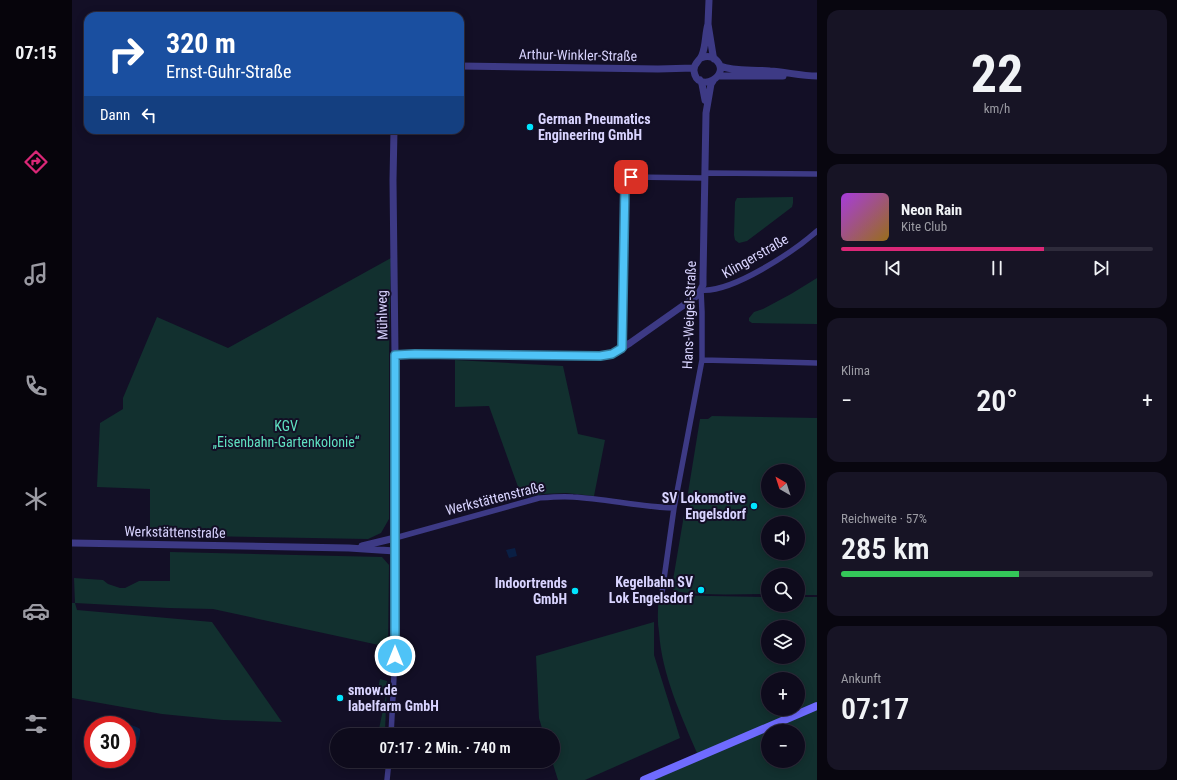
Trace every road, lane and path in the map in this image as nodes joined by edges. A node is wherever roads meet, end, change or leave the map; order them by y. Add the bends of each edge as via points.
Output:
1 (709, 0) edge
2 (708, 24) junction
3 (701, 58) junction
4 (714, 59) junction
5 (464, 66) edge
6 (720, 66) junction
7 (694, 68) junction
8 (801, 76) junction
9 (817, 76) edge
10 (715, 78) junction
11 (700, 80) junction
12 (706, 107) junction
13 (394, 134) edge
14 (817, 174) edge
15 (705, 175) junction
16 (817, 231) edge
17 (701, 290) junction
18 (622, 348) junction
19 (395, 355) junction
20 (702, 360) junction
21 (817, 363) edge
22 (674, 508) junction
23 (395, 538) junction
24 (72, 543) edge
25 (348, 548) junction
26 (395, 550) junction
27 (662, 594) dead end
28 (817, 706) edge
29 (391, 728) edge
30 (388, 768) edge
31 (387, 780) edge
32 (644, 780) edge

1 - 2 street
2 - 3 street
2 - 4 street
3 - 4 street via 707,56
3 - 7 street
4 - 6 street
5 - 7 street, Arthur-Winkler-Straße
6 - 8 street
6 - 10 street via 720,72
7 - 11 street
8 - 9 street
8 - 10 street
10 - 11 street via 706,82
10 - 12 street, Hans-Weigel-Straße via 711,84
11 - 12 street, Hans-Weigel-Straße
12 - 15 street, Hans-Weigel-Straße
13 - 19 street, Mühlweg
14 - 15 street
15 - 17 street, Hans-Weigel-Straße
15 - 18 street via 626,179
16 - 17 street, Klingerstraße via 778,260 749,276 723,288
17 - 18 street
17 - 20 street, Hans-Weigel-Straße
18 - 19 street via 612,354 600,356
19 - 23 street, Mühlweg
20 - 21 street
20 - 22 street, Hans-Weigel-Straße
22 - 23 street, Werkstättenstraße via 574,497 539,498
22 - 27 street, Hans-Weigel-Straße
23 - 25 street, Werkstättenstraße
23 - 26 street, Mühlweg
24 - 25 street, Werkstättenstraße
25 - 26 street, Werkstättenstraße
26 - 29 street, Mühlweg via 395,656
28 - 32 main road
30 - 31 street

